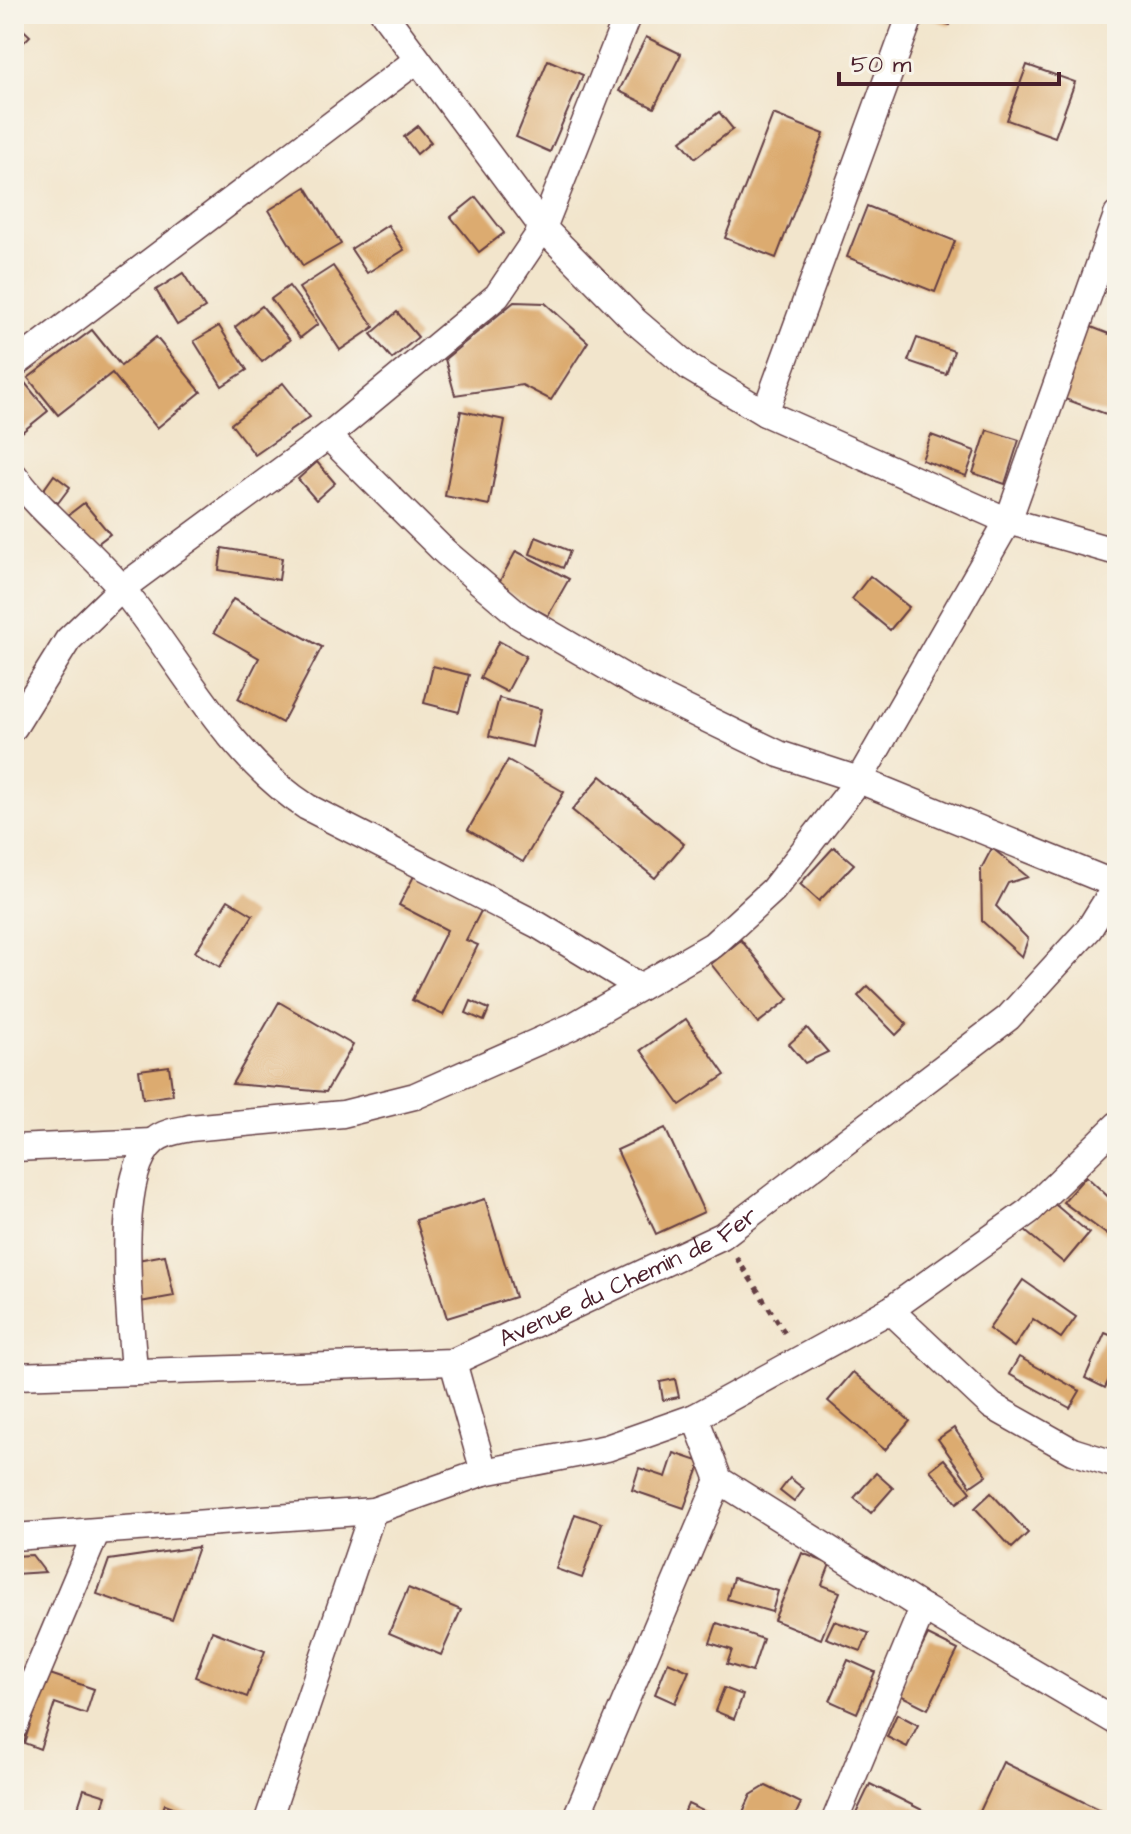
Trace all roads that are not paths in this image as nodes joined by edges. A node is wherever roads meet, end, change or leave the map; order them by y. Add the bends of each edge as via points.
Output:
1 (384, 14) edge
2 (628, 14) edge
3 (911, 14) edge
4 (417, 60) junction
5 (1117, 215) edge
6 (543, 228) junction
7 (14, 365) edge
8 (765, 413) junction
9 (328, 436) junction
10 (14, 475) edge
11 (1008, 521) junction
12 (1117, 552) edge
13 (122, 588) junction
14 (14, 727) edge
15 (859, 780) junction
16 (1117, 884) edge
17 (640, 987) junction
18 (1117, 1125) edge
19 (152, 1142) junction
20 (14, 1148) edge
21 (890, 1310) junction
22 (453, 1362) junction
23 (134, 1372) junction
24 (14, 1376) edge
25 (695, 1417) junction
26 (1117, 1465) edge
27 (484, 1472) junction
28 (719, 1480) junction
29 (373, 1511) junction
30 (96, 1533) junction
31 (14, 1537) edge
32 (923, 1608) junction
33 (1117, 1722) edge
34 (14, 1727) edge
35 (268, 1820) edge
36 (575, 1820) edge
37 (835, 1820) edge

1 - 4 street
2 - 6 street
3 - 8 street
4 - 6 street
4 - 7 street
5 - 11 street
6 - 8 street via 690,368
6 - 9 street via 497,296
8 - 11 street
9 - 13 street
9 - 15 street via 445,552 520,616 643,688 779,754
10 - 13 street
11 - 12 street
11 - 15 street
13 - 14 street via 68,640
13 - 17 street via 273,785 538,925
15 - 16 street
15 - 17 street via 773,890 713,945
16 - 22 street, Avenue du Chemin de Fer via 1089,929 1008,1018 722,1236
17 - 19 street via 573,1026 415,1096 343,1114 190,1128
18 - 21 street via 1029,1211
19 - 20 street
19 - 23 street via 137,1174 127,1223
21 - 25 street
21 - 26 street via 992,1406 1072,1451
22 - 23 street, Avenue du Chemin de Fer
22 - 27 street
23 - 24 street, Avenue du Chemin de Fer
25 - 27 street via 607,1448
25 - 28 street
27 - 29 street
28 - 32 street
28 - 36 street
29 - 30 street
29 - 35 street
30 - 31 street
30 - 34 street
32 - 33 street
32 - 37 street

